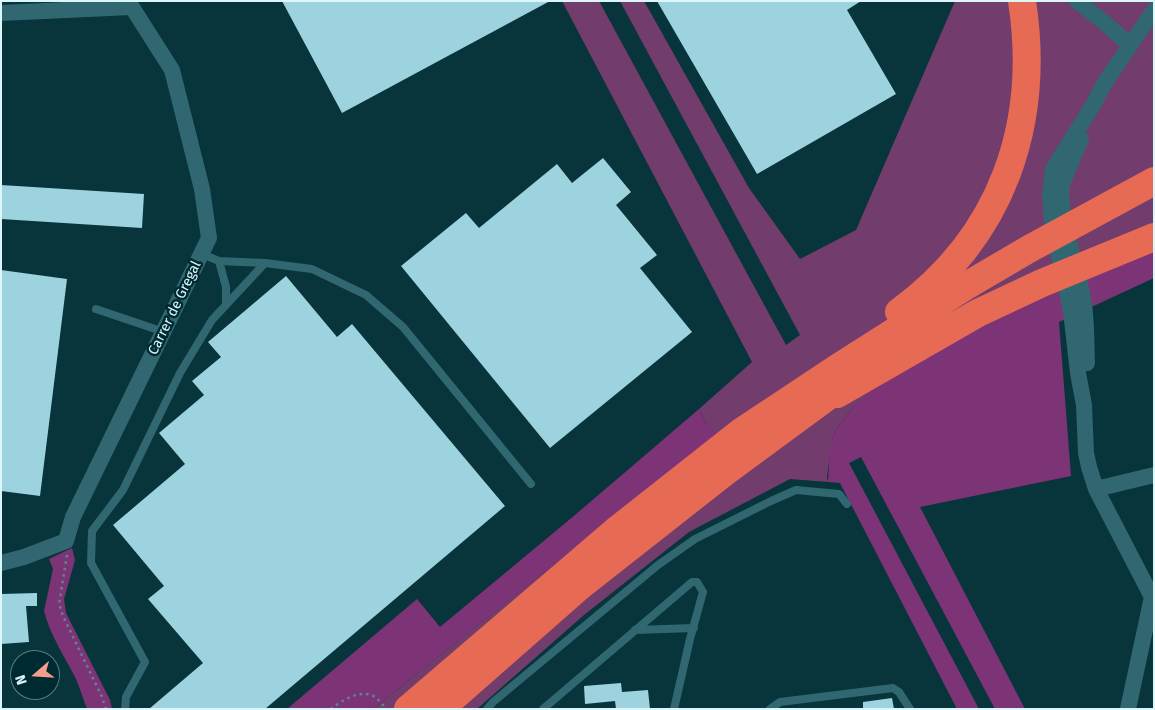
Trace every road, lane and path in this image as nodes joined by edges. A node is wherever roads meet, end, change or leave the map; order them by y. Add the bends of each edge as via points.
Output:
1 (1022, 1) edge
2 (1077, 1) edge
3 (131, 3) edge
4 (1154, 10) edge
5 (1, 13) edge
6 (1130, 45) junction
7 (1154, 181) edge
8 (1056, 201) junction
9 (1154, 203) edge
10 (1154, 238) edge
11 (202, 254) junction
12 (219, 261) junction
13 (265, 263) junction
14 (226, 305) junction
15 (96, 309) dead end
16 (164, 332) junction
17 (1084, 405) junction
18 (812, 409) junction
19 (741, 432) junction
20 (1154, 475) edge
21 (531, 484) dead end
22 (1096, 489) junction
23 (848, 504) dead end
24 (66, 541) junction
25 (1, 563) edge
26 (1153, 596) edge
27 (694, 628) junction
28 (635, 630) junction
29 (106, 709) edge
30 (125, 709) edge
31 (331, 709) edge
32 (386, 709) edge
33 (408, 709) edge
34 (440, 709) edge
35 (487, 709) edge
36 (542, 709) edge
37 (674, 709) edge
38 (770, 709) edge
39 (910, 709) edge
40 (1128, 709) edge

1 - 19 highway via 1028,58 1015,155 977,235 907,307 784,396
2 - 6 street
3 - 5 street
3 - 11 street, Carrer de Gregal via 172,70 202,189 210,238
4 - 6 street
6 - 8 street via 1092,106
7 - 19 highway via 966,286
8 - 17 street via 1052,223 1071,311
8 - 17 street via 1064,216 1083,297 1087,371
9 - 18 highway via 1035,264 974,300 863,370
10 - 18 highway via 1042,282 978,313
11 - 12 lane
11 - 16 street, Carrer de Gregal
12 - 13 lane
12 - 14 lane via 226,287
13 - 14 lane
13 - 21 lane via 312,269 366,295 403,327
14 - 30 lane via 212,320 180,373 123,490 92,531 91,563 145,662 126,697
15 - 16 lane
16 - 24 street, Carrer de Gregal via 73,517
17 - 22 street via 1086,453
18 - 34 highway via 725,472 580,586
19 - 33 highway via 570,569
20 - 22 street
22 - 26 street
23 - 35 lane via 839,494 796,490 695,539 658,565
24 - 25 street
24 - 29 path via 67,557 59,604
26 - 40 street
27 - 28 lane
27 - 28 lane via 703,592 697,582 692,582
27 - 37 lane
28 - 36 lane
31 - 32 path via 339,702 365,693 375,696
38 - 39 lane via 780,702 893,688

